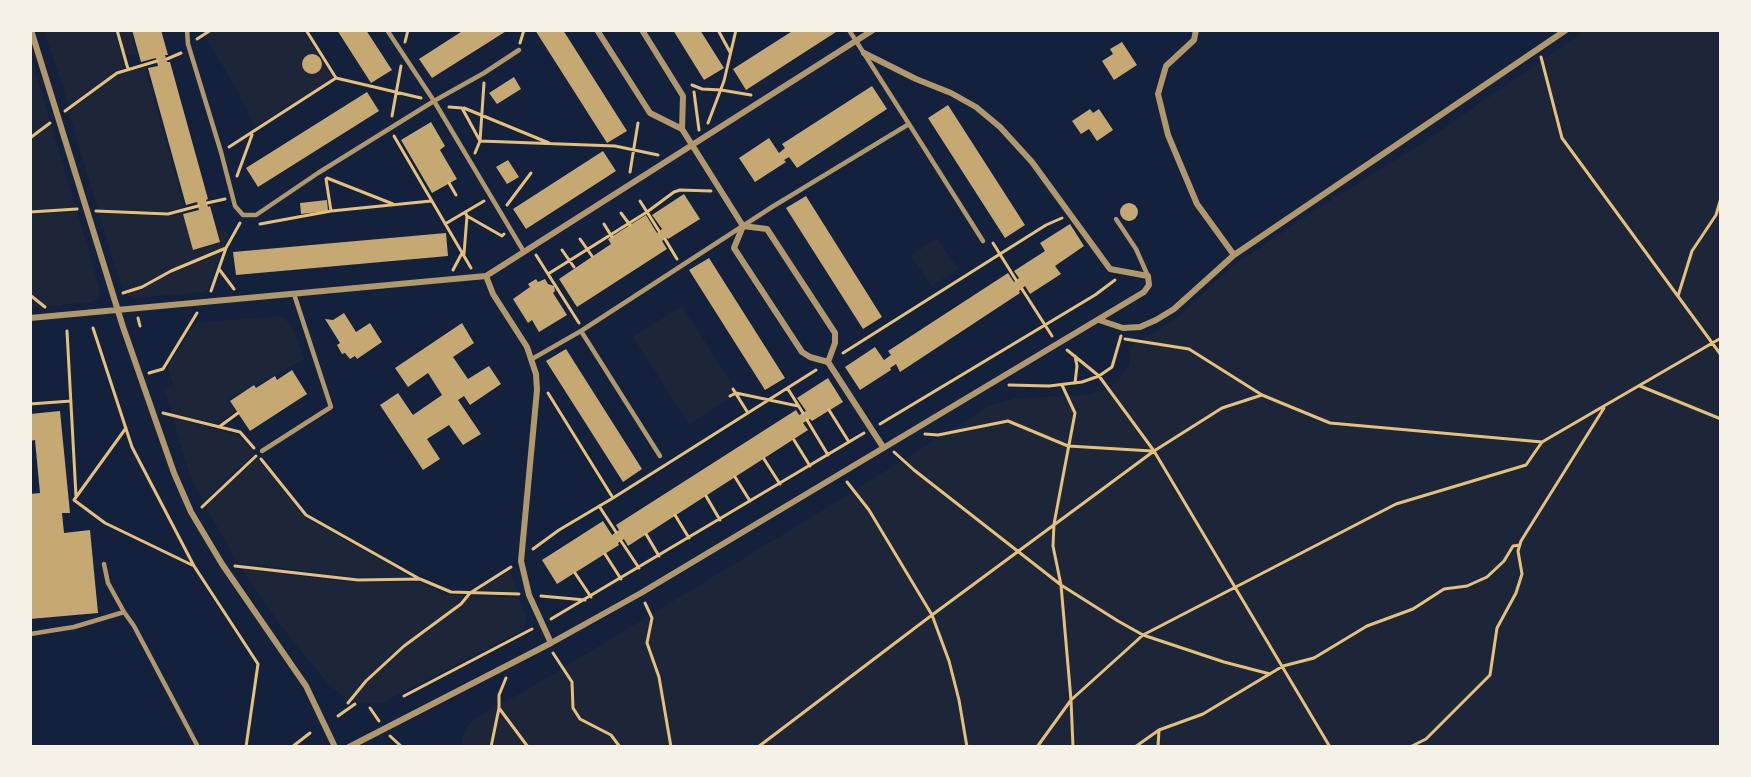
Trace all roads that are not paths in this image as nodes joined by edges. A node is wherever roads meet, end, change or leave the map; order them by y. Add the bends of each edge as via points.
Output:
1 (31, 30) edge
2 (187, 30) edge
3 (387, 30) edge
4 (597, 30) edge
5 (642, 30) edge
6 (849, 30) edge
7 (873, 30) edge
8 (1196, 30) edge
9 (1549, 30) edge
10 (1566, 30) edge
11 (1554, 38) junction
12 (856, 40) junction
13 (519, 50) dead end
14 (864, 53) junction
15 (434, 101) junction
16 (909, 124) junction
17 (682, 129) junction
18 (691, 145) junction
19 (1116, 219) dead end
20 (743, 226) junction
21 (983, 241) road end
22 (524, 252) junction
23 (1234, 255) junction
24 (486, 276) junction
25 (1148, 276) junction
26 (294, 294) junction
27 (118, 310) junction
28 (30, 318) edge
29 (1099, 320) junction
30 (582, 330) junction
31 (532, 359) junction
32 (828, 362) junction
33 (885, 446) junction
34 (260, 452) road end
35 (660, 456) dead end
36 (104, 564) dead end
37 (123, 612) junction
38 (30, 634) edge
39 (549, 644) junction
40 (198, 747) edge
41 (334, 747) edge
42 (349, 747) edge

1 - 27 street
2 - 15 lane via 235,206 243,215 256,215
3 - 15 lane
4 - 17 street via 650,113
5 - 17 street via 683,96
6 - 12 lane
7 - 12 street
8 - 23 street via 1194,40 1166,66 1158,94 1168,135 1197,204
9 - 11 street
10 - 11 street
11 - 23 street
12 - 14 lane
12 - 18 street
13 - 15 lane
14 - 16 lane
14 - 25 street via 976,107 1032,162 1110,269
15 - 22 lane
16 - 20 lane
16 - 21 lane
17 - 18 street
18 - 20 street
18 - 22 street
19 - 25 lane
20 - 30 lane
20 - 32 street via 735,248 802,352
20 - 32 street via 767,229 835,333
22 - 24 street
23 - 29 street via 1165,314 1140,327 1124,328
24 - 26 street
24 - 31 street
25 - 29 street via 1149,285 1144,292
26 - 27 street
26 - 34 lane via 331,407
27 - 28 street
27 - 41 street via 187,502 222,564 306,686
29 - 33 street
30 - 31 lane
30 - 35 lane
31 - 39 street via 537,390 520,561
32 - 33 street
33 - 39 street
36 - 37 lane via 108,583
37 - 38 lane via 74,627
37 - 40 lane via 135,626
39 - 42 street

